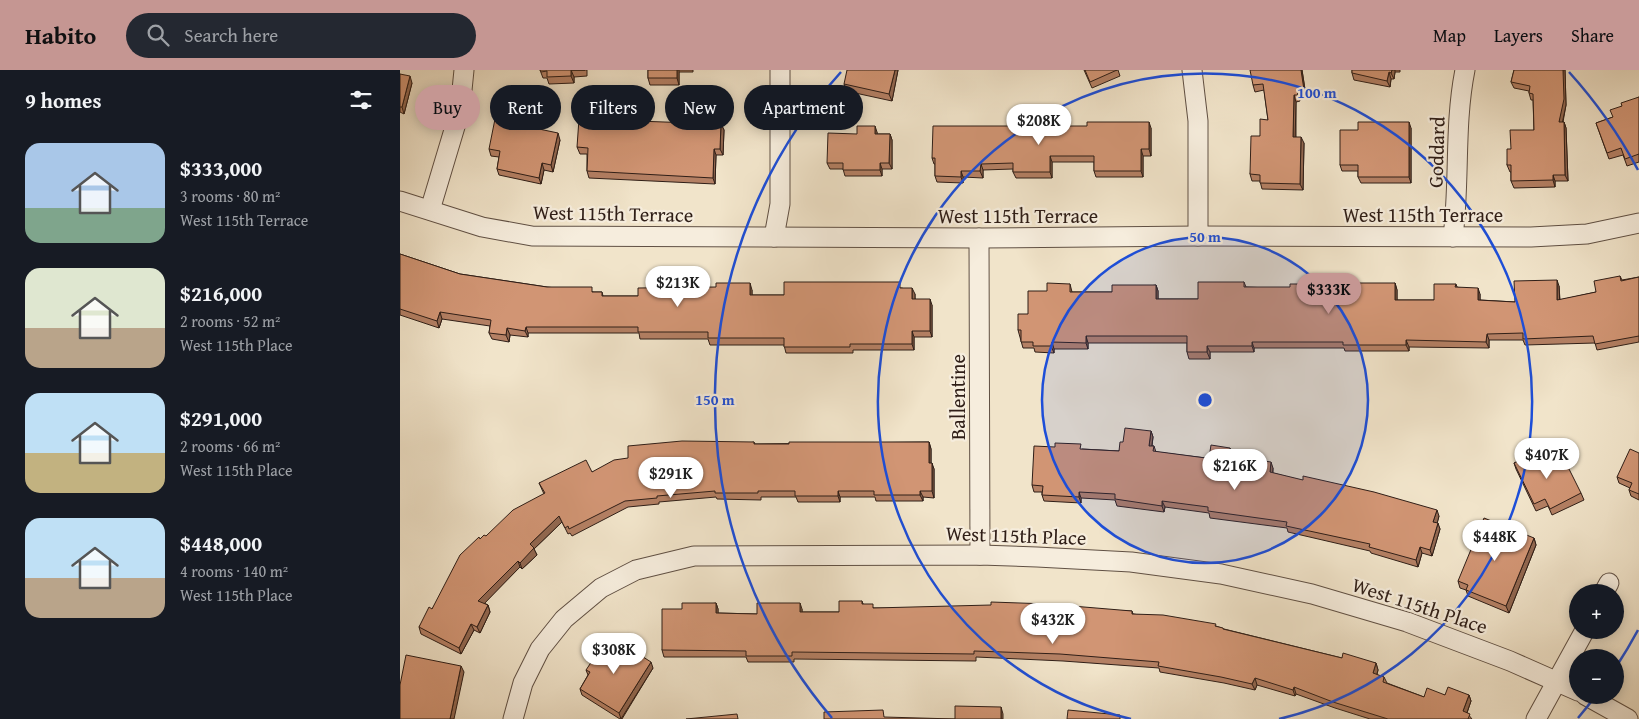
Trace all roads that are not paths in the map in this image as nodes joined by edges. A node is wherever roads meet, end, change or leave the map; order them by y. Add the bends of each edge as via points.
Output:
1 (464, 70) edge
2 (780, 70) edge
3 (1192, 70) edge
4 (1465, 70) edge
5 (400, 201) edge
6 (430, 210) junction
7 (1639, 223) edge
8 (1198, 236) junction
9 (774, 237) junction
10 (1453, 237) junction
11 (979, 238) junction
12 (980, 555) junction
13 (1579, 639) edge
14 (1557, 683) junction
15 (1569, 688) edge
16 (1601, 704) edge
17 (514, 719) edge
18 (1536, 719) edge
19 (1628, 719) edge

1 - 6 street via 460,110
2 - 9 street via 780,204
3 - 8 street via 1198,121
4 - 10 street, Goddard
5 - 6 street, West 115th Terrace
6 - 9 street, West 115th Terrace via 482,227 532,236
7 - 10 street, West 115th Terrace via 1587,234
8 - 10 street, West 115th Terrace
8 - 11 street, West 115th Terrace
9 - 11 street, West 115th Terrace
11 - 12 street, Ballentine
12 - 14 street, West 115th Place via 1131,562 1230,576 1312,594 1407,622 1510,660
12 - 17 street, West 115th Place via 694,556 636,570 601,588 564,619 540,649 523,683
13 - 14 street
14 - 15 street, West 115th Place
14 - 18 street
16 - 19 street

